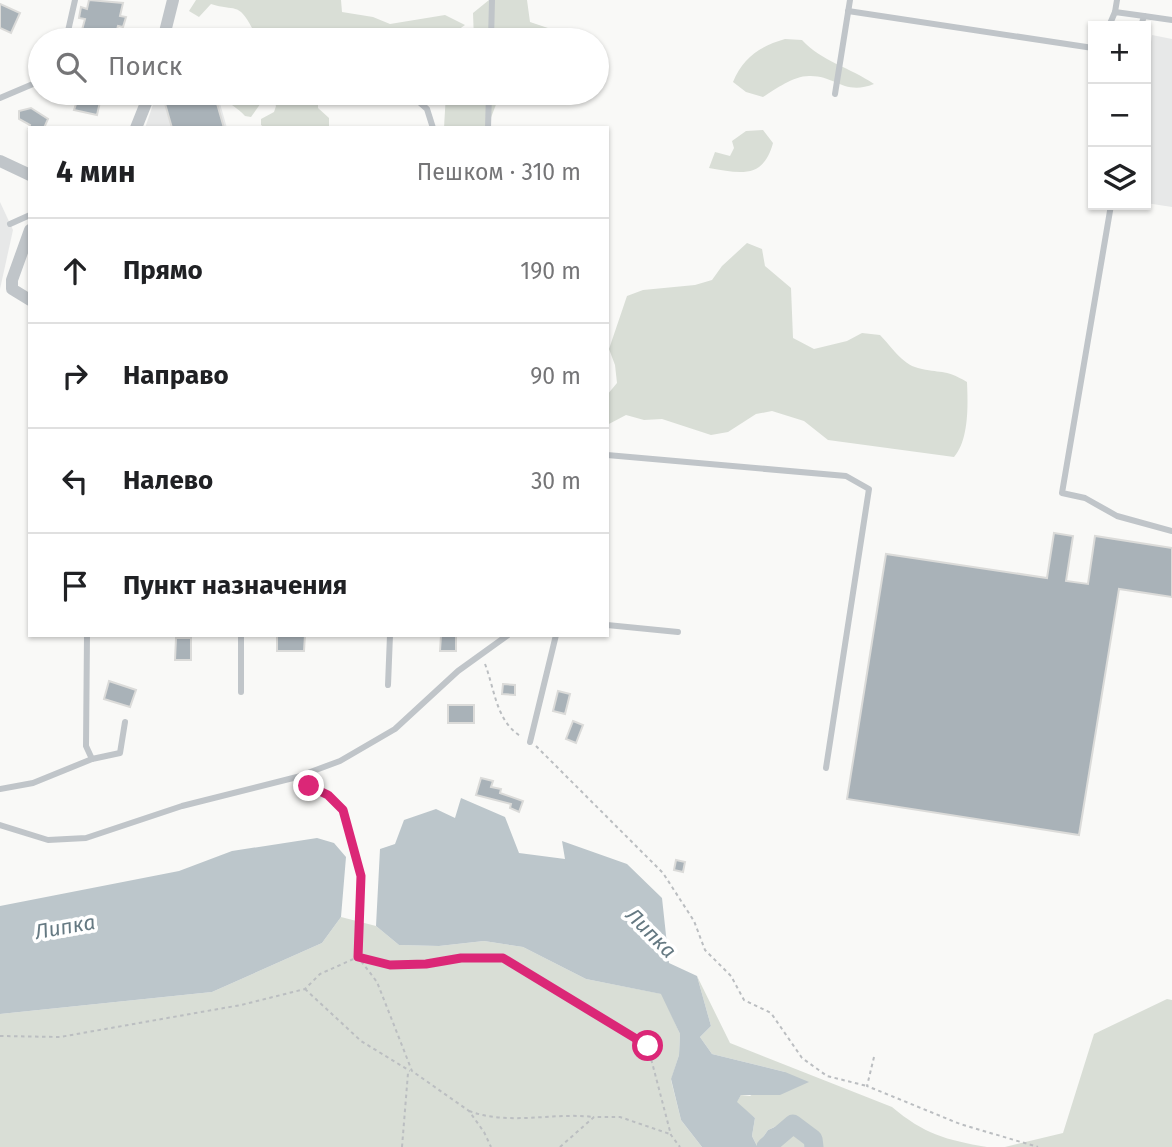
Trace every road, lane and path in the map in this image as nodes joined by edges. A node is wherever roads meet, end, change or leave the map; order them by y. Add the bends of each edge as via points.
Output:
1 (75, 0) edge
2 (173, 0) edge
3 (492, 0) edge
4 (850, 0) edge
5 (1117, 0) edge
6 (848, 10) junction
7 (1115, 12) junction
8 (1144, 16) junction
9 (1172, 20) edge
10 (1111, 21) edge
11 (1142, 21) edge
12 (69, 28) edge
13 (166, 28) edge
14 (491, 28) edge
15 (1088, 47) edge
16 (28, 86) edge
17 (835, 94) dead end
18 (0, 98) edge
19 (145, 105) edge
20 (422, 105) edge
21 (489, 105) edge
22 (137, 126) edge
23 (432, 126) edge
24 (488, 126) edge
25 (0, 161) edge
26 (28, 174) edge
27 (1110, 210) edge
28 (28, 216) edge
29 (10, 224) dead end
30 (28, 236) edge
31 (28, 299) edge
32 (609, 456) edge
33 (1172, 531) edge
34 (609, 625) edge
35 (678, 632) dead end
36 (87, 637) edge
37 (241, 637) edge
38 (390, 637) edge
39 (505, 637) edge
40 (556, 637) edge
41 (481, 653) junction
42 (388, 685) dead end
43 (241, 692) dead end
44 (125, 722) dead end
45 (530, 742) junction
46 (92, 759) junction
47 (826, 768) dead end
48 (304, 775) junction
49 (0, 789) edge
50 (0, 825) edge
51 (358, 957) junction
52 (305, 989) junction
53 (0, 1036) edge
54 (874, 1057) dead end
55 (412, 1071) junction
56 (408, 1072) junction
57 (867, 1086) junction
58 (468, 1111) junction
59 (594, 1117) junction
60 (671, 1135) junction
61 (402, 1147) edge
62 (491, 1147) edge
63 (560, 1147) edge
64 (680, 1147) edge
65 (1038, 1147) edge

1 - 12 lane
2 - 13 street
3 - 14 lane
4 - 6 lane
5 - 7 lane
6 - 15 lane
6 - 17 lane
7 - 8 lane
7 - 10 lane
8 - 9 lane
8 - 11 lane
16 - 18 lane
19 - 22 street
20 - 23 lane
21 - 24 lane
25 - 26 street
27 - 33 lane via 1062,493 1085,498 1117,516
28 - 29 lane
30 - 31 street via 12,280 12,289
32 - 47 lane via 846,476 869,489
34 - 35 lane
36 - 46 lane via 86,746
37 - 43 lane
38 - 42 lane
39 - 41 lane
40 - 45 lane
41 - 45 path via 500,714 514,733
41 - 48 lane via 395,729 340,761
44 - 46 lane via 120,753
45 - 57 path via 545,751 663,873 694,921 705,950 731,976 744,1000 771,1013 802,1058 827,1076
46 - 49 lane via 33,783
48 - 50 lane via 181,806 86,838 48,840
48 - 51 path via 309,786 328,795 343,810 361,876
51 - 52 path via 320,974
51 - 55 path via 382,990
51 - 60 path via 390,965 503,958 648,1046
52 - 53 path via 60,1037
52 - 56 path via 361,1041
54 - 57 path
55 - 56 path
55 - 58 path
56 - 61 path
57 - 65 path via 960,1124
58 - 59 path via 486,1118
58 - 62 path
59 - 60 path via 620,1117
59 - 63 path
60 - 64 path

